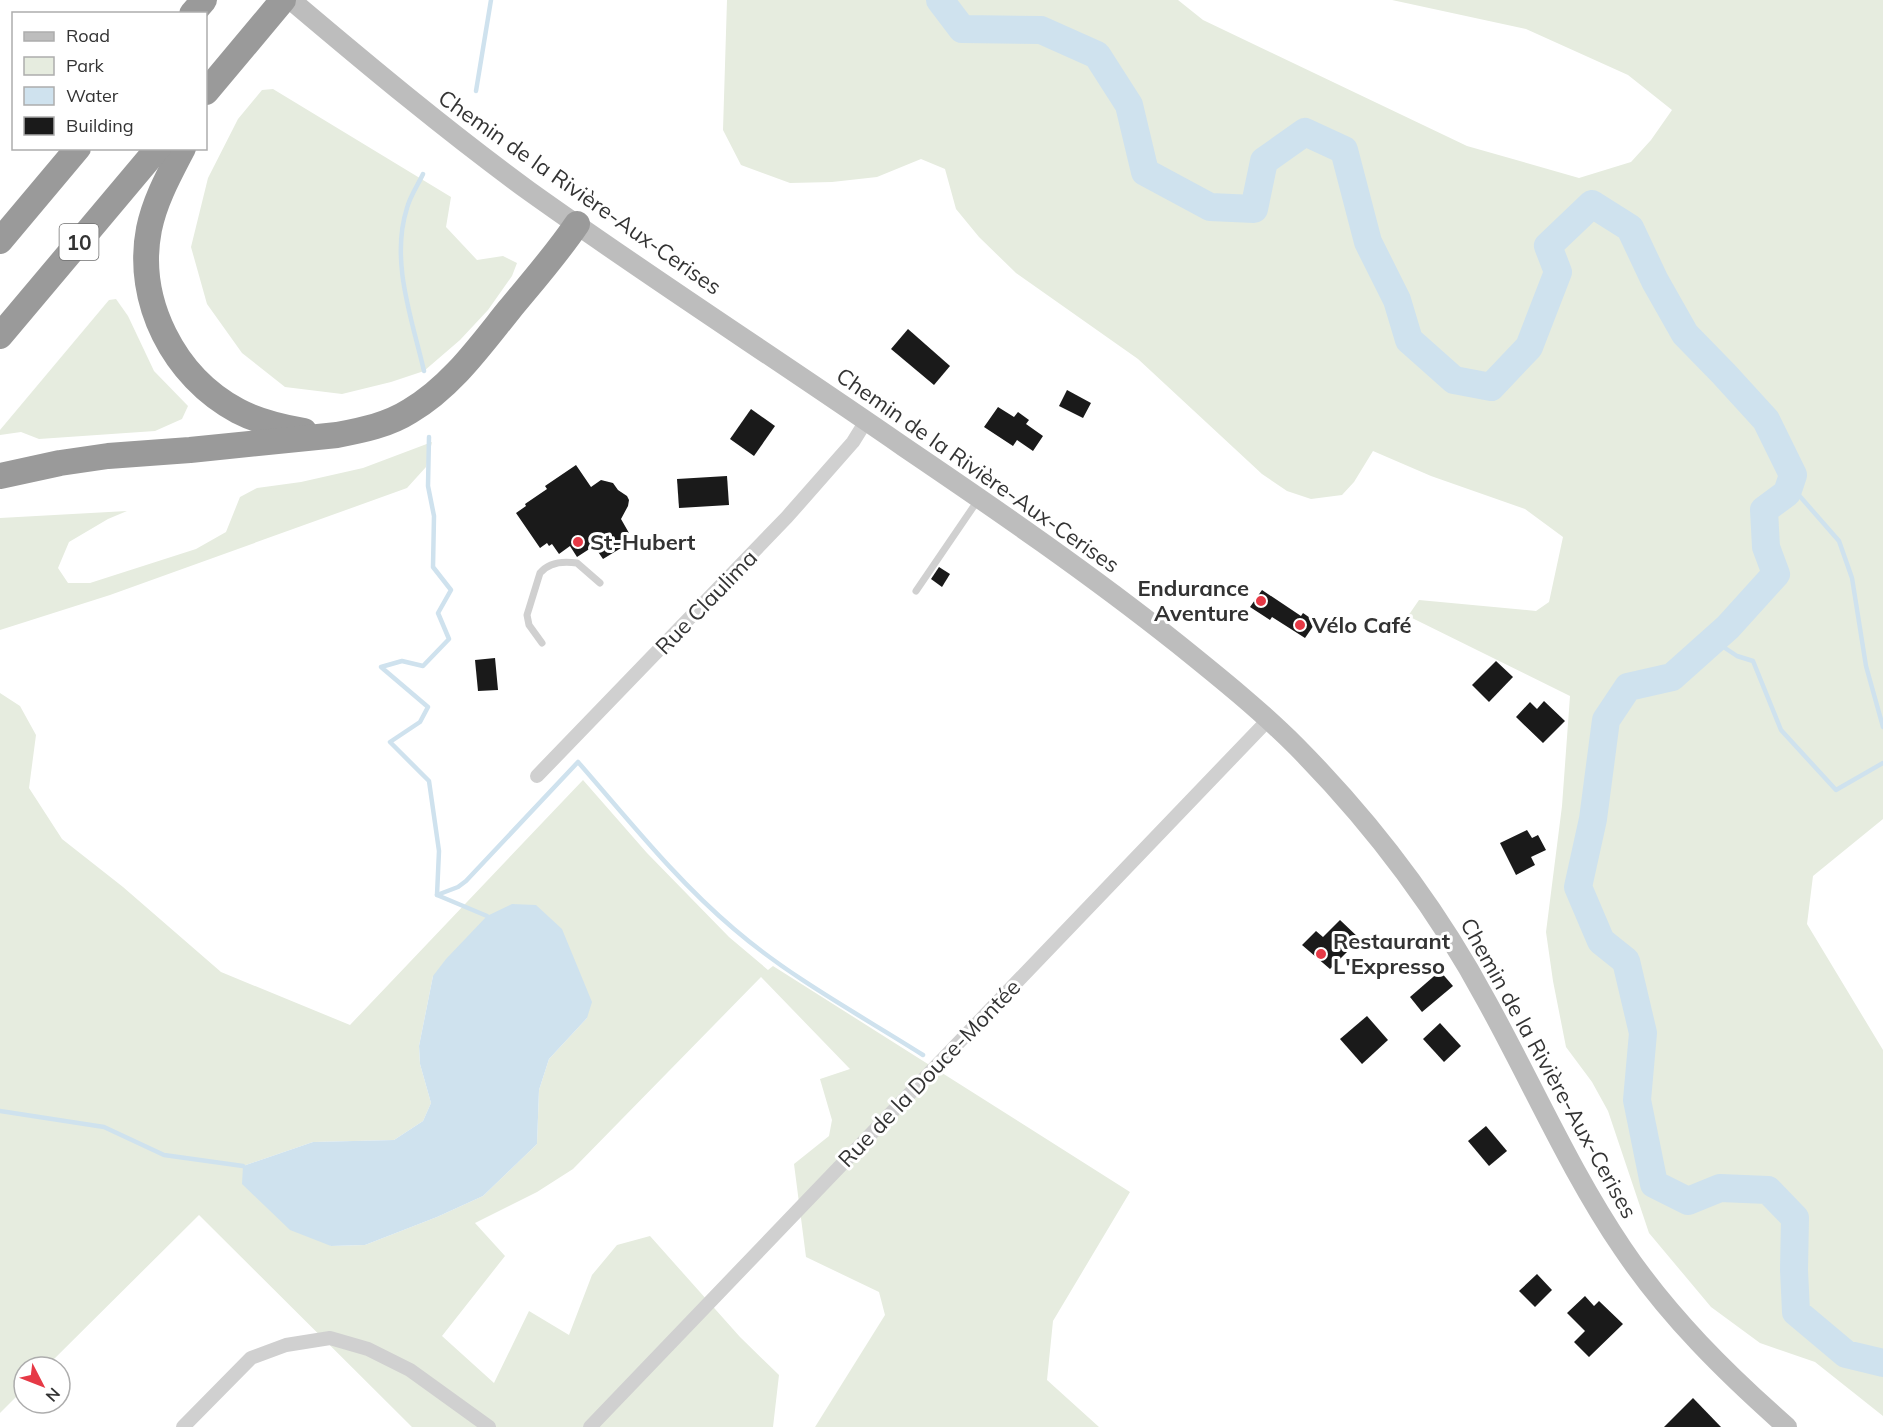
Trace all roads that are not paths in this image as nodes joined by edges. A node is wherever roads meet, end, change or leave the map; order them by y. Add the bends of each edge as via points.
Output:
1 (204, 0) edge
2 (283, 0) edge
3 (291, 0) edge
4 (194, 12) edge
5 (250, 39) junction
6 (207, 91) edge
7 (207, 108) edge
8 (76, 150) edge
9 (156, 150) edge
10 (182, 150) edge
11 (577, 224) junction
12 (0, 241) edge
13 (0, 336) edge
14 (866, 421) junction
15 (337, 435) junction
16 (0, 476) edge
17 (980, 498) junction
18 (600, 583) dead end
19 (916, 591) dead end
20 (542, 643) dead end
21 (1269, 719) junction
22 (537, 776) dead end
23 (183, 1427) edge
24 (489, 1427) edge
25 (590, 1427) edge
26 (1787, 1427) edge

1 - 4 highway
2 - 5 highway
3 - 11 main road, Chemin de la Rivière-Aux-Cerises via 458,138
5 - 6 highway
5 - 7 highway
8 - 12 highway
9 - 13 highway, 10
10 - 15 highway via 158,197 146,252 152,303 168,342 191,374 230,407 273,424
11 - 14 main road, Chemin de la Rivière-Aux-Cerises
11 - 15 highway via 476,351 434,394 392,421
14 - 17 main road, Chemin de la Rivière-Aux-Cerises
14 - 22 street, Rue Claulima via 787,517
15 - 16 highway via 97,457
17 - 19 lane
17 - 21 main road, Chemin de la Rivière-Aux-Cerises via 1091,576
18 - 20 lane via 578,563 544,567 527,615
21 - 25 street, Rue de la Douce-Montée
21 - 26 main road, Chemin de la Rivière-Aux-Cerises via 1357,813 1431,910 1485,997 1587,1190 1623,1249 1669,1312
23 - 24 street via 251,1358 286,1345 330,1338 368,1349 410,1370

